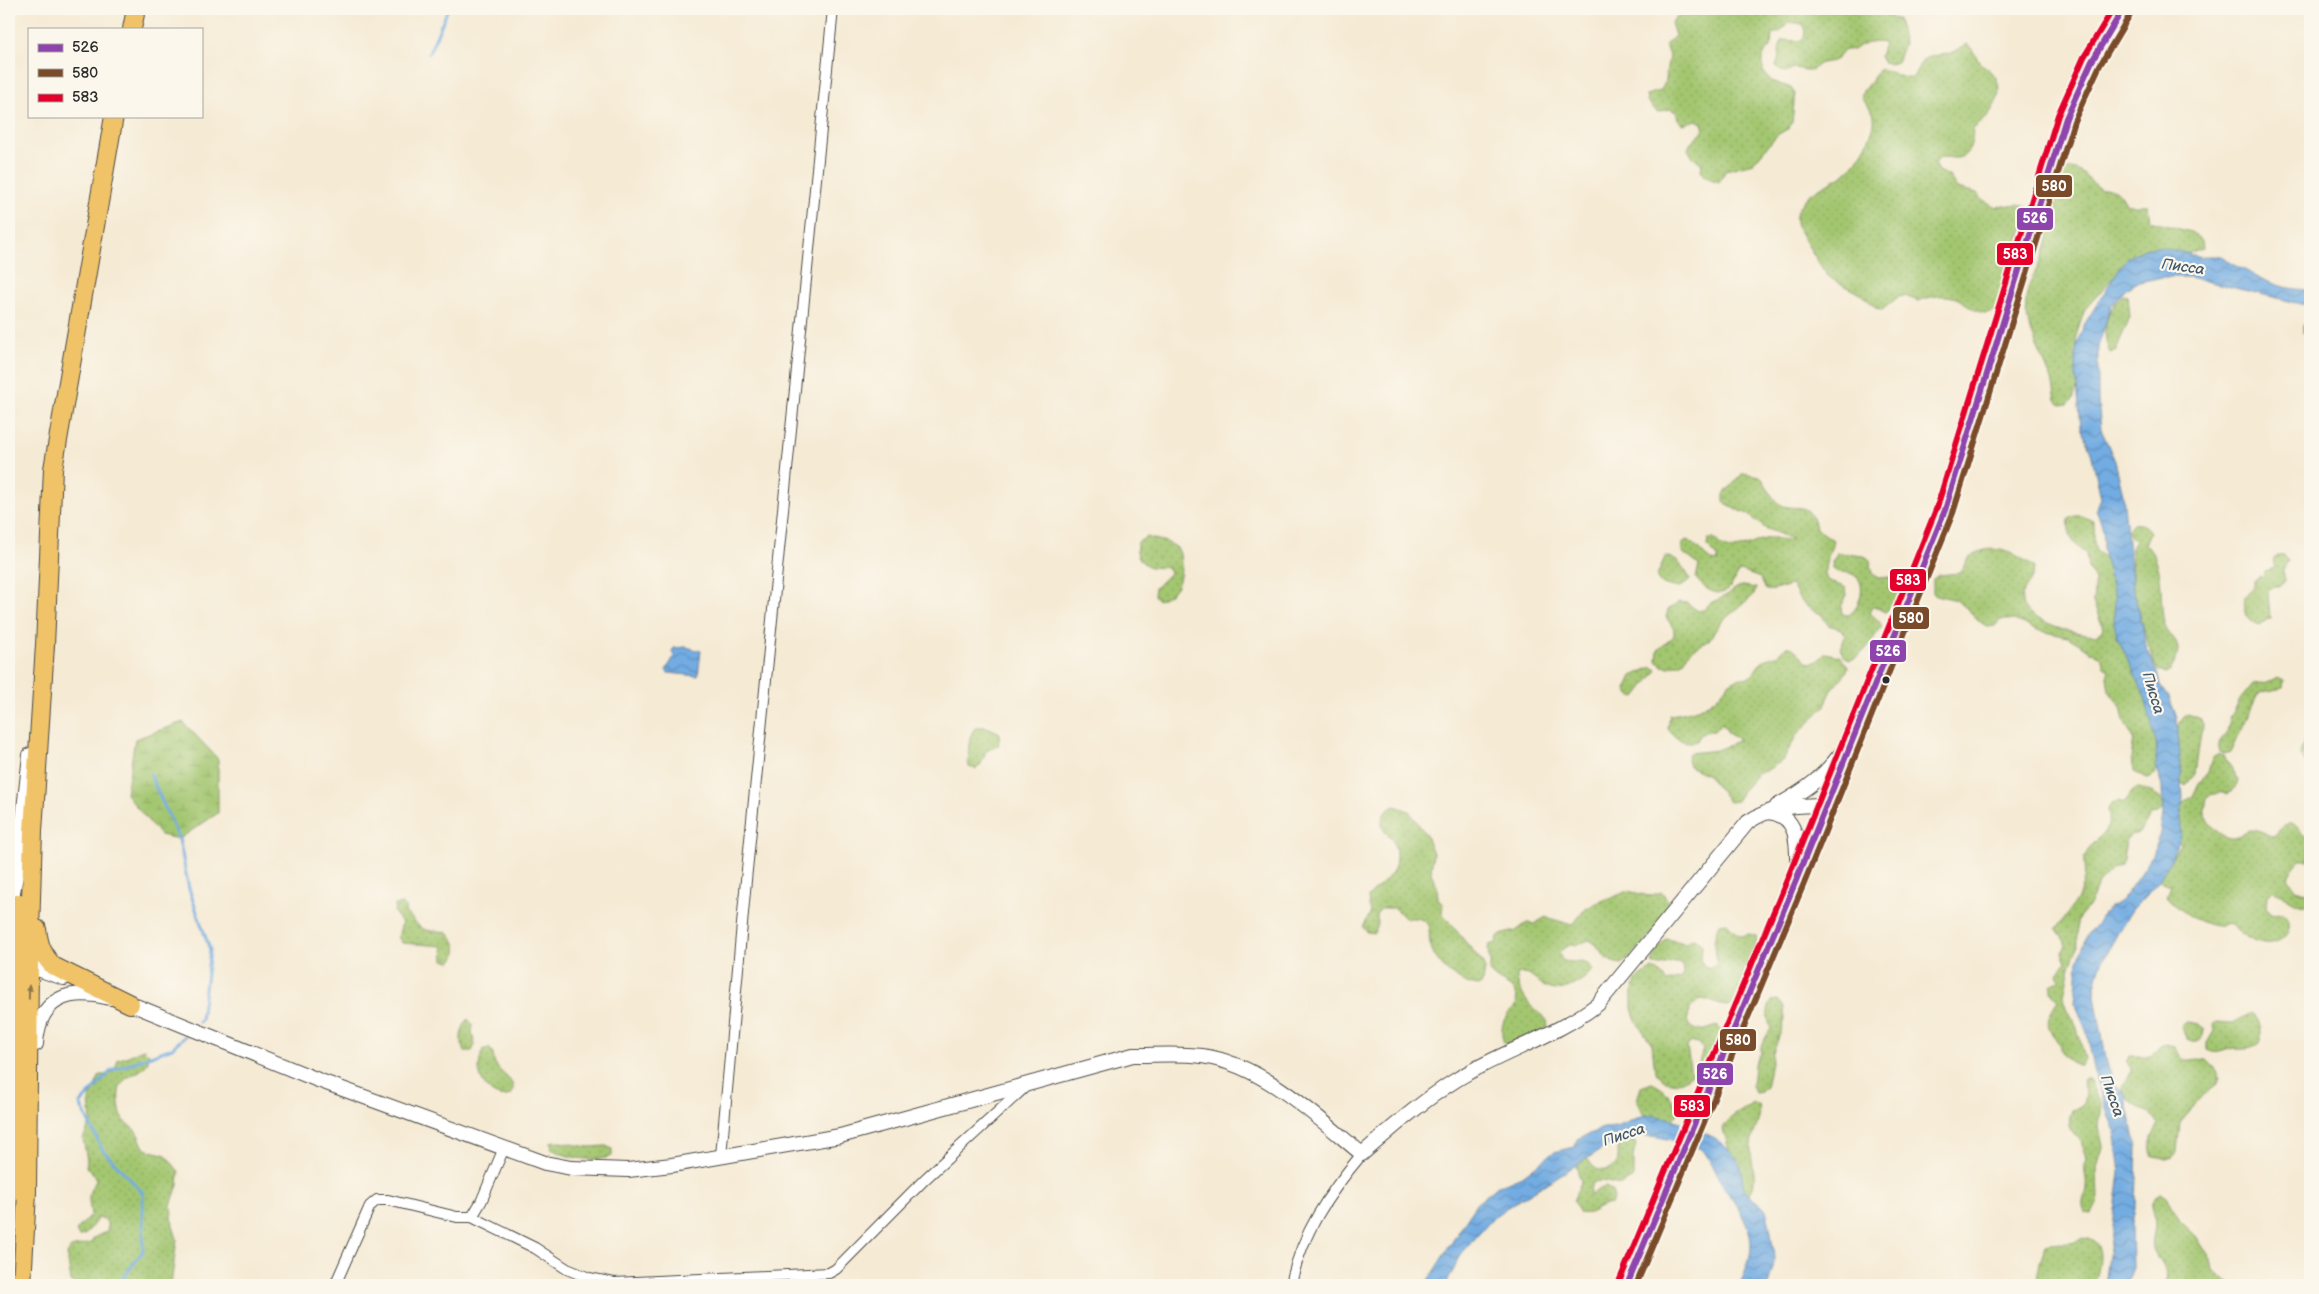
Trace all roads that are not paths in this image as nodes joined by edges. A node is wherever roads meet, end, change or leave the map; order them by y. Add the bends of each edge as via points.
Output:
1 (136, 9) edge
2 (833, 9) edge
3 (2123, 9) edge
4 (132, 28) edge
5 (114, 118) edge
6 (1856, 733) junction
7 (35, 740) junction
8 (1826, 805) junction
9 (1767, 812) junction
10 (1797, 878) junction
11 (9, 906) edge
12 (18, 962) edge
13 (9, 1000) edge
14 (130, 1004) junction
15 (1026, 1086) junction
16 (504, 1148) junction
17 (1362, 1154) junction
18 (721, 1156) junction
19 (22, 1193) junction
20 (472, 1217) junction
21 (22, 1285) edge
22 (335, 1285) edge
23 (1291, 1285) edge
24 (1627, 1285) edge

1 - 4 highway
2 - 18 street
3 - 6 main road via 2092,61 2066,118 1945,510
5 - 7 highway via 53,470
6 - 8 main road
6 - 9 street via 1830,770
7 - 11 street
7 - 12 highway
7 - 14 highway via 40,828 36,922 40,946 53,966
8 - 9 street via 1786,807
8 - 10 main road
9 - 10 street via 1782,816 1795,831
9 - 17 street via 1748,822 1738,833 1598,1004 1579,1019 1456,1080 1414,1109
10 - 24 main road
12 - 14 street
12 - 19 highway
13 - 19 highway
14 - 16 street via 318,1080
14 - 19 street via 82,993 70,994 42,1014 37,1029
15 - 17 street via 1133,1055 1203,1056 1261,1077
15 - 18 street via 840,1136
15 - 20 street via 829,1273 614,1283 566,1269 535,1248
16 - 18 street via 553,1165 600,1170 672,1165
16 - 20 street
17 - 23 street via 1311,1226
19 - 21 highway
20 - 22 street via 457,1217 377,1200 370,1206

